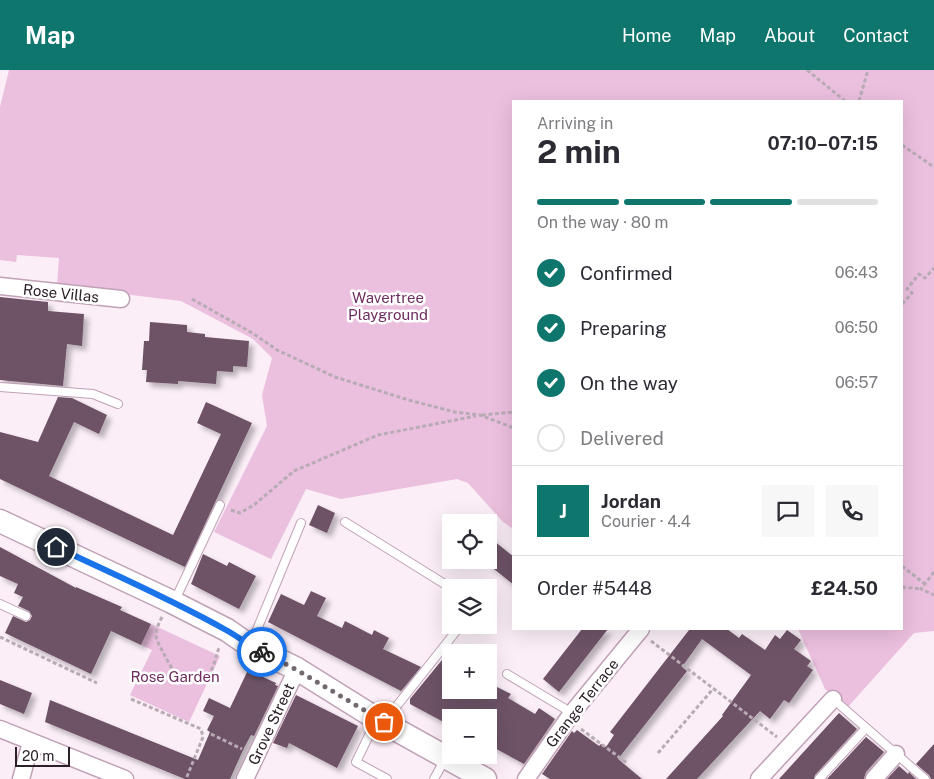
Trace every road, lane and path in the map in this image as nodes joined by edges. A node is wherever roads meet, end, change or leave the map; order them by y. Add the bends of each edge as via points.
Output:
1 (807, 70) edge
2 (868, 70) edge
3 (844, 100) edge
4 (859, 100) edge
5 (903, 146) edge
6 (934, 168) edge
7 (934, 268) edge
8 (0, 286) edge
9 (121, 299) dead end
10 (192, 299) dead end
11 (903, 303) edge
12 (0, 386) edge
13 (118, 404) dead end
14 (512, 412) edge
15 (480, 415) junction
16 (512, 427) edge
17 (220, 505) joint
18 (0, 521) edge
19 (345, 522) dead end
20 (301, 523) dead end
21 (903, 567) edge
22 (934, 572) edge
23 (442, 582) edge
24 (925, 584) junction
25 (903, 588) edge
26 (921, 590) junction
27 (934, 595) edge
28 (172, 602) junction
29 (0, 604) edge
30 (26, 616) dead end
31 (228, 630) junction
32 (640, 630) edge
33 (453, 634) edge
34 (0, 637) edge
35 (250, 646) junction
36 (297, 670) junction
37 (507, 674) dead end
38 (97, 683) dead end
39 (713, 689) junction
40 (131, 699) dead end
41 (833, 699) joint
42 (570, 717) junction
43 (381, 721) junction
44 (866, 728) junction
45 (0, 729) edge
46 (211, 734) dead end
47 (31, 742) junction
48 (789, 746) junction
49 (658, 752) dead end
50 (896, 754) junction
51 (442, 755) edge
52 (256, 756) junction
53 (627, 762) dead end
54 (442, 764) edge
55 (458, 764) edge
56 (21, 779) edge
57 (125, 779) edge
58 (186, 779) edge
59 (245, 779) edge
60 (387, 779) edge
61 (434, 779) edge
62 (485, 779) edge
63 (526, 779) edge
64 (759, 779) edge
65 (819, 779) edge
66 (874, 779) edge
67 (925, 779) edge

1 - 3 path
2 - 4 path
5 - 6 path
7 - 11 path via 925,278 919,274 907,289 912,293
8 - 9 street, Rose Villas
10 - 15 path via 277,350 335,377 412,402
12 - 13 lane via 94,394
14 - 15 path
15 - 16 path
15 - 17 path via 378,435 294,471 240,513
17 - 28 lane
18 - 28 main road
19 - 23 lane
20 - 35 lane
21 - 24 path
22 - 24 path
24 - 26 path
25 - 26 path
26 - 27 path
28 - 31 main road
28 - 31 path via 159,623 157,641 175,674 186,681 195,681 210,672
29 - 30 lane
31 - 35 main road
32 - 39 path
32 - 42 street, Grange Terrace
33 - 43 lane
34 - 38 path
35 - 36 main road
36 - 43 main road
36 - 52 street, Grove Street
37 - 42 lane
39 - 48 path
39 - 49 path
40 - 58 path via 201,729 203,737
41 - 44 lane
41 - 48 street
42 - 53 path
42 - 63 street, Grange Terrace
43 - 51 main road
43 - 60 lane via 356,762
44 - 50 lane
44 - 65 lane
45 - 47 street
46 - 52 path
47 - 56 street
47 - 57 street
48 - 64 street
50 - 66 street
50 - 67 lane
52 - 59 street, Grove Street
54 - 61 lane
55 - 62 main road

